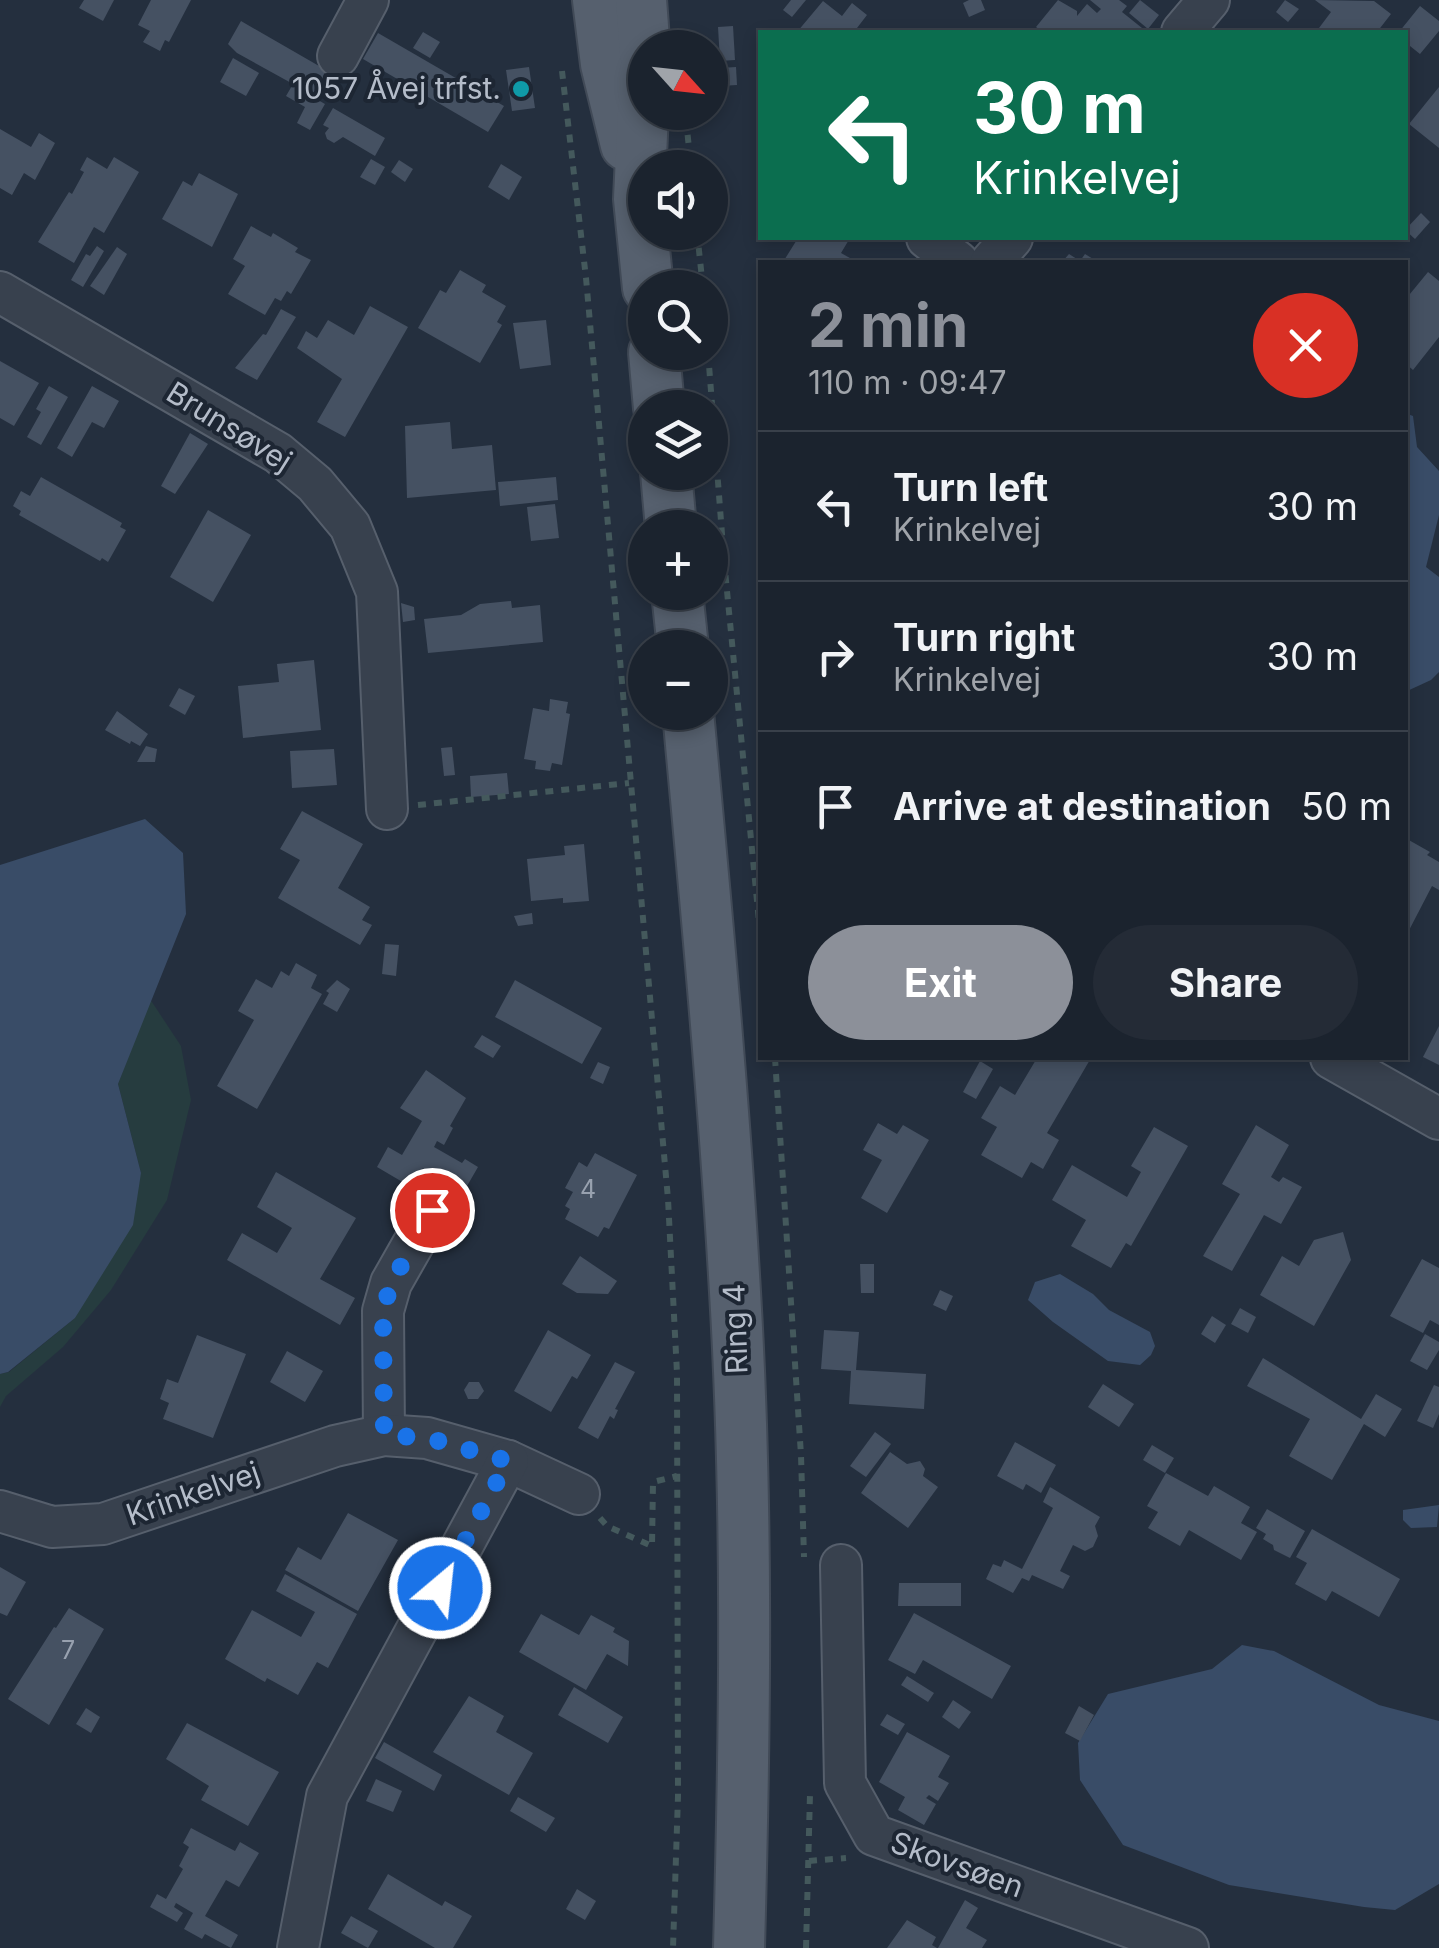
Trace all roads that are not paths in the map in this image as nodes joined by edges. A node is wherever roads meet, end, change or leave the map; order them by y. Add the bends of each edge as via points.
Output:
1 (368, 0) edge
2 (598, 0) edge
3 (642, 0) edge
4 (1209, 0) edge
5 (644, 30) edge
6 (1184, 30) edge
7 (338, 56) dead end
8 (628, 153) edge
9 (930, 240) edge
10 (1010, 240) edge
11 (956, 260) edge
12 (993, 260) edge
13 (0, 292) edge
14 (690, 730) edge
15 (387, 808) road end
16 (1335, 1060) edge
17 (1439, 1119) edge
18 (432, 1210) dead end
19 (384, 1435) junction
20 (508, 1461) junction
21 (578, 1494) road end
22 (0, 1511) edge
23 (823, 1569) road end
24 (298, 1948) edge
25 (738, 1948) edge
26 (1188, 1948) edge

1 - 7 street
2 - 8 main road
3 - 5 main road
4 - 6 street
9 - 11 street
10 - 12 street
13 - 15 street, Brunsøvej via 278,452 350,526 378,592
14 - 25 main road, Ring 4 via 735,1294 744,1766
16 - 17 street
18 - 19 street via 383,1311
19 - 20 street, Krinkelvej via 428,1438
19 - 22 street, Krinkelvej via 104,1524 52,1527
20 - 21 street, Krinkelvej
20 - 24 street via 328,1796
23 - 26 street, Skovsøen via 845,1784 874,1835

